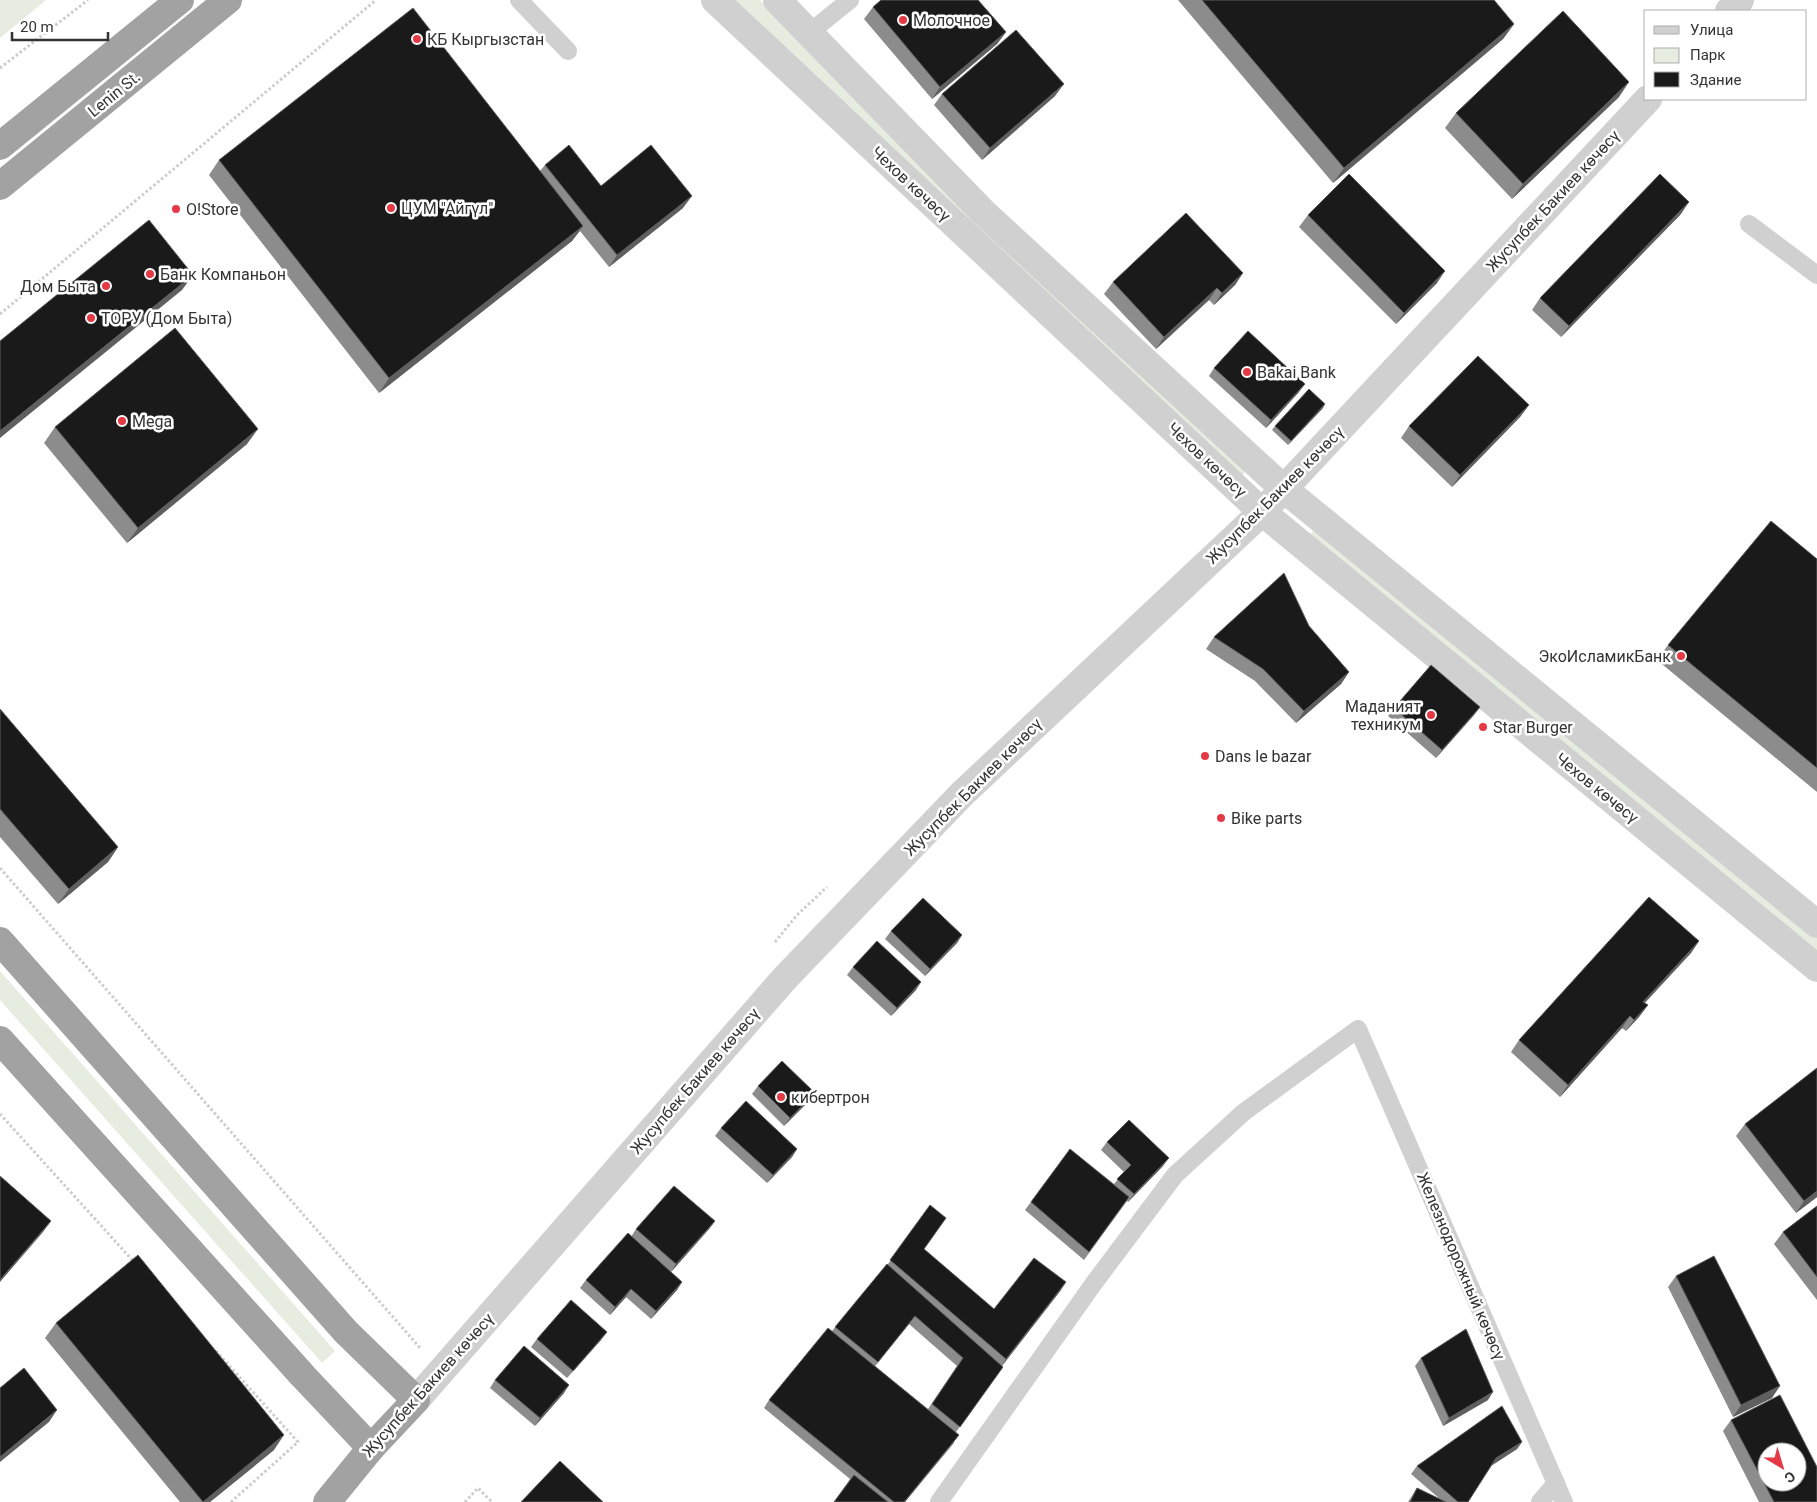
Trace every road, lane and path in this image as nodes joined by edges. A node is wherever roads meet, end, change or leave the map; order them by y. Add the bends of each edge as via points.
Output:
1 (88, 0) edge
2 (180, 0) edge
3 (228, 0) edge
4 (376, 0) edge
5 (519, 0) edge
6 (714, 0) edge
7 (777, 0) edge
8 (850, 0) edge
9 (1740, 0) edge
10 (1730, 10) edge
11 (809, 33) junction
12 (568, 51) dead end
13 (0, 68) edge
14 (1647, 100) edge
15 (0, 146) edge
16 (0, 186) edge
17 (1749, 224) dead end
18 (1817, 275) edge
19 (0, 314) edge
20 (1259, 466) junction
21 (1284, 489) junction
22 (1241, 492) junction
23 (1262, 512) junction
24 (1322, 520) junction
25 (1300, 544) junction
26 (0, 868) edge
27 (833, 881) dead end
28 (1817, 924) edge
29 (0, 941) edge
30 (771, 945) dead end
31 (1817, 968) edge
32 (0, 1040) edge
33 (0, 1114) edge
34 (135, 1263) edge
35 (429, 1343) dead end
36 (214, 1349) edge
37 (416, 1400) junction
38 (371, 1448) junction
39 (1556, 1483) junction
40 (232, 1502) edge
41 (327, 1502) edge
42 (465, 1502) edge
43 (492, 1502) edge
44 (939, 1502) edge
45 (1540, 1502) edge
46 (1564, 1502) edge

1 - 13 path
2 - 15 highway, Lenin St.
3 - 16 highway, Lenin St.
4 - 19 path
5 - 12 lane
6 - 22 street, Чехов көчөсү
7 - 11 street, Чехов көчөсү
8 - 11 lane
9 - 10 street
11 - 20 street, Чехов көчөсү via 984,213
14 - 21 street, Жусупбек Бакиев көчөсү
17 - 18 lane
20 - 21 street, Чехов көчөсү
20 - 22 street via 1262,475 1258,488 1253,492
21 - 23 street, Жусупбек Бакиев көчөсү
21 - 24 street, Чехов көчөсү
22 - 23 street, Чехов көчөсү
23 - 25 street, Чехов көчөсү
23 - 37 street, Жусупбек Бакиев көчөсү via 962,794 785,978
24 - 25 street via 1306,520 1299,525
24 - 28 street, Чехов көчөсү
25 - 31 street, Чехов көчөсү
26 - 35 path via 422,1350
27 - 30 path
29 - 37 highway via 346,1332
32 - 38 highway
33 - 34 path
36 - 40 path via 298,1442
37 - 38 highway, Жусупбек Бакиев көчөсү
38 - 41 highway, Жусупбек Бакиев көчөсү
39 - 44 lane, Железнодорожный көчөсү via 1358,1029 1244,1112 1174,1175
39 - 45 lane
39 - 46 lane, Железнодорожный көчөсү
42 - 43 path via 478,1488

